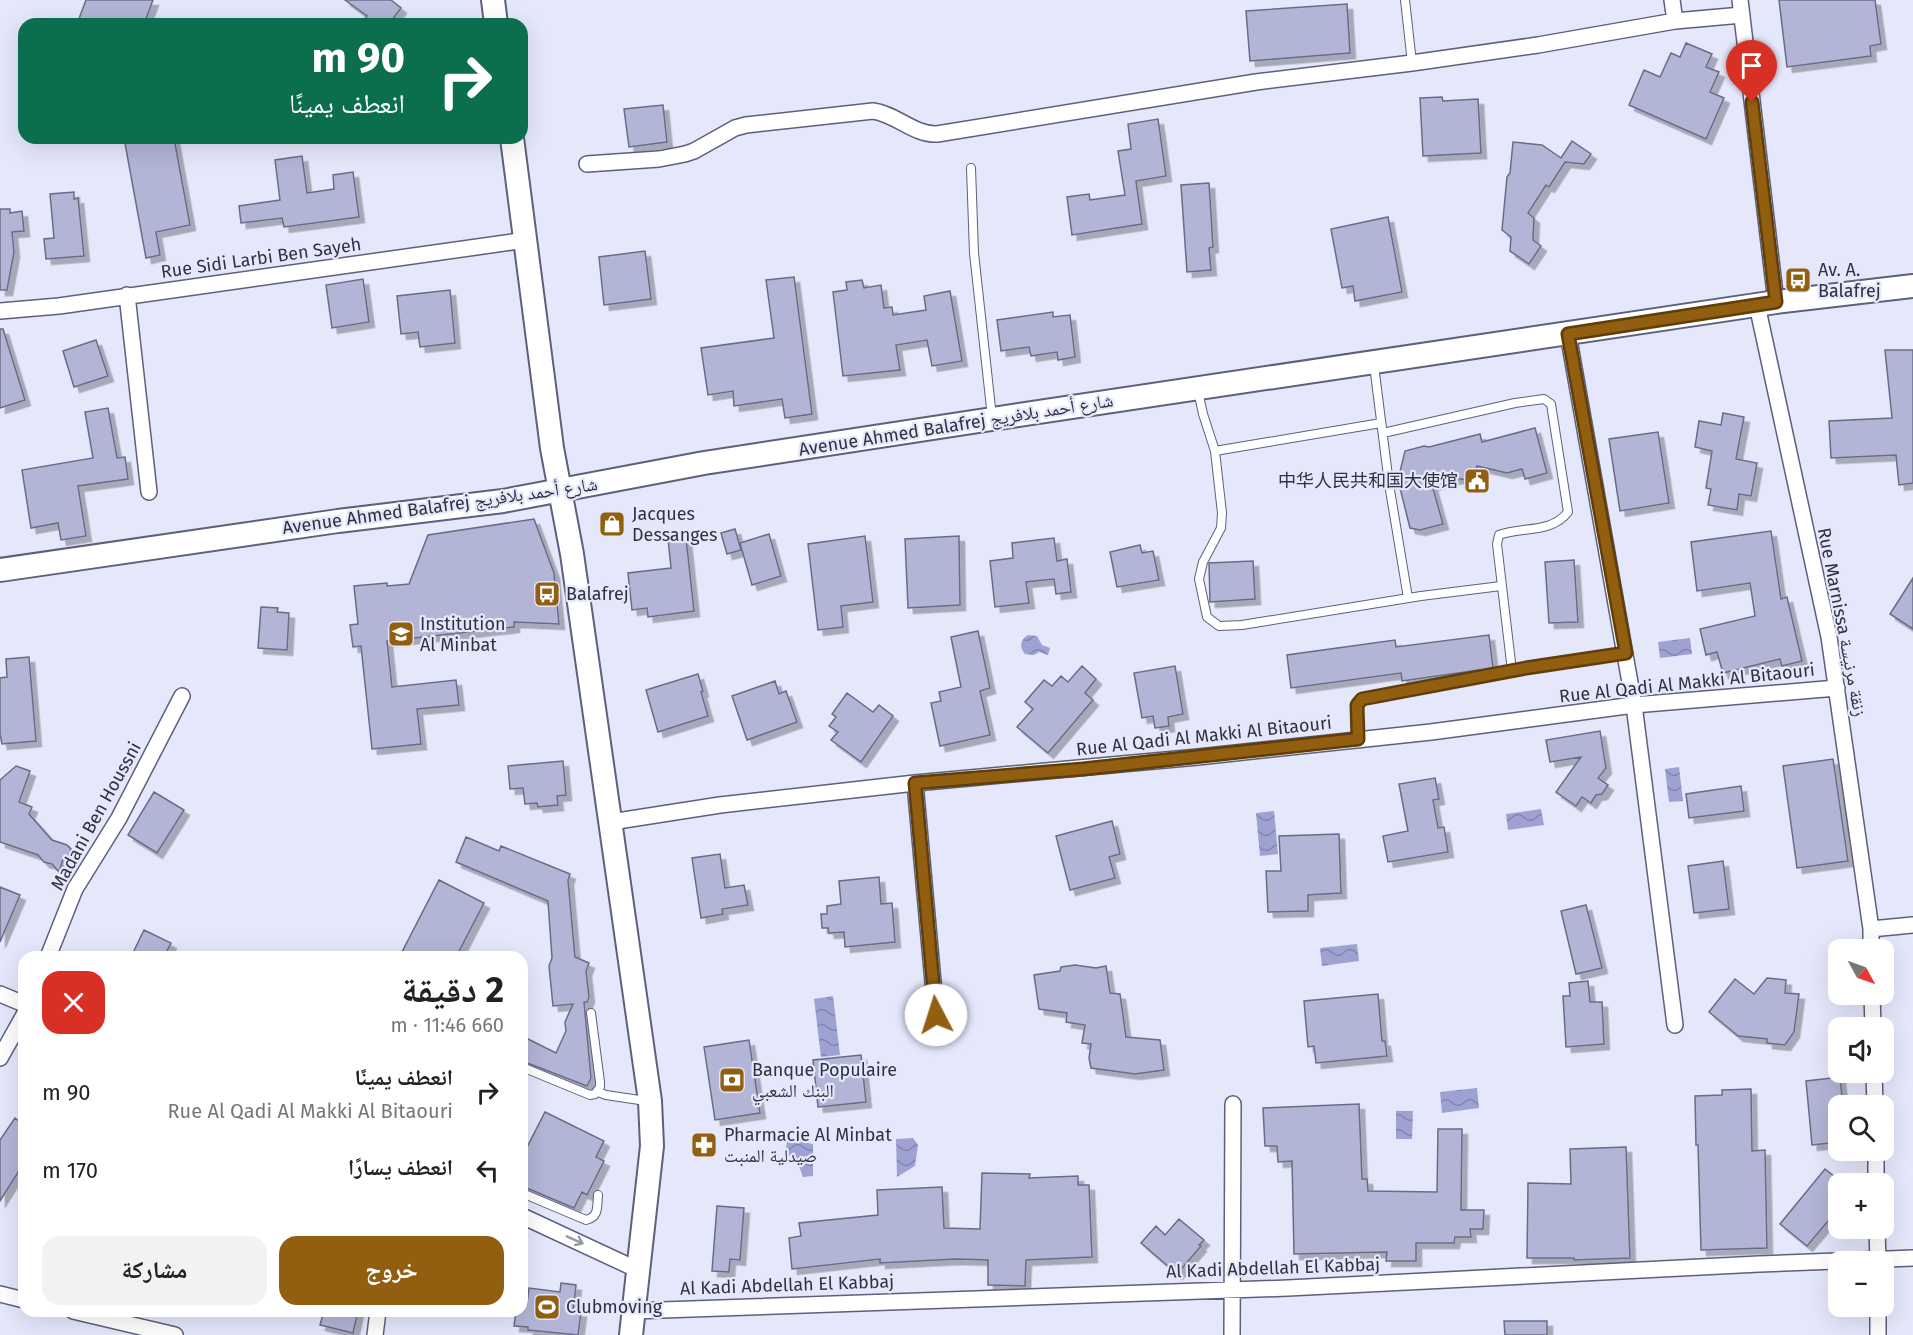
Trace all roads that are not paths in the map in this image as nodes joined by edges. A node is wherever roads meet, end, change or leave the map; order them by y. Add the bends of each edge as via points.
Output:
1 (493, 0) edge
2 (1405, 0) edge
3 (1672, 0) edge
4 (1741, 7) edge
5 (495, 18) edge
6 (1675, 21) junction
7 (1412, 63) junction
8 (513, 144) edge
9 (587, 164) dead end
10 (971, 168) dead end
11 (526, 240) junction
12 (1913, 286) edge
13 (127, 295) junction
14 (1767, 304) junction
15 (0, 311) edge
16 (1568, 334) junction
17 (1373, 362) junction
18 (1198, 389) junction
19 (992, 419) junction
20 (1381, 423) junction
21 (1383, 433) junction
22 (1215, 451) junction
23 (561, 491) junction
24 (149, 492) dead end
25 (0, 570) edge
26 (1501, 586) junction
27 (1408, 598) junction
28 (1626, 653) junction
29 (1512, 671) junction
30 (1837, 688) junction
31 (182, 696) dead end
32 (1634, 705) junction
33 (1358, 739) junction
34 (915, 783) junction
35 (611, 822) junction
36 (1913, 925) edge
37 (1871, 929) junction
38 (1871, 939) edge
39 (50, 951) edge
40 (0, 994) edge
41 (18, 1002) edge
42 (591, 1013) dead end
43 (936, 1015) dead end
44 (1675, 1025) dead end
45 (18, 1026) edge
46 (0, 1058) edge
47 (528, 1069) edge
48 (598, 1092) junction
49 (650, 1101) junction
50 (1233, 1104) dead end
51 (598, 1195) dead end
52 (528, 1196) edge
53 (528, 1219) edge
54 (1913, 1258) edge
55 (1894, 1259) edge
56 (1828, 1262) edge
57 (638, 1270) junction
58 (1232, 1290) junction
59 (0, 1294) edge
60 (18, 1298) edge
61 (633, 1311) junction
62 (99, 1317) edge
63 (377, 1317) edge
64 (1878, 1317) edge
65 (175, 1335) edge
66 (375, 1335) edge
67 (631, 1335) edge
68 (1232, 1335) edge
69 (1878, 1335) edge

1 - 5 main road
2 - 7 lane
3 - 6 street
4 - 6 street
4 - 14 street, Rue Marnissa زنقة مرنيسة
6 - 7 street
7 - 9 street via 1256,82 937,134 926,134 873,111 775,121 735,128 685,154
8 - 11 main road
10 - 19 lane via 974,253
11 - 13 street, Rue Sidi Larbi Ben Sayeh
11 - 23 main road
12 - 14 main road, Avenue Ahmed Balafrej شارع أحمد بلافريج
13 - 15 street, Rue Sidi Larbi Ben Sayeh
13 - 24 street
14 - 16 main road, Avenue Ahmed Balafrej شارع أحمد بلافريج
14 - 30 street, Rue Marnissa زنقة مرنيسة via 1795,484
16 - 17 main road, Avenue Ahmed Balafrej شارع أحمد بلافريج
16 - 28 street
17 - 18 main road, Avenue Ahmed Balafrej شارع أحمد بلافريج
17 - 20 lane
18 - 19 main road, Avenue Ahmed Balafrej شارع أحمد بلافريج
18 - 22 lane
19 - 23 main road, Avenue Ahmed Balafrej شارع أحمد بلافريج via 704,464
20 - 21 lane
20 - 22 lane
21 - 26 lane via 1515,403 1544,399 1551,404 1568,512 1551,526 1499,535
21 - 27 lane
22 - 27 lane via 1222,513 1221,528 1203,562 1199,579 1207,617 1219,626 1242,625
23 - 25 main road, Avenue Ahmed Balafrej شارع أحمد بلافريج
23 - 35 main road
26 - 27 lane
26 - 29 lane
28 - 29 lane
28 - 32 street
29 - 33 lane via 1362,699 1357,705
30 - 32 street, Rue Al Qadi Al Makki Al Bitaouri
30 - 37 street, Rue Marnissa زنقة مرنيسة
31 - 39 street, Madani Ben Houssni via 119,818 75,888
32 - 33 street, Rue Al Qadi Al Makki Al Bitaouri
32 - 44 street
33 - 34 street, Rue Al Qadi Al Makki Al Bitaouri
34 - 35 street, Rue Al Qadi Al Makki Al Bitaouri
34 - 43 street
35 - 49 main road
36 - 37 street
37 - 38 street, Rue Marnissa زنقة مرنيسة
40 - 41 street
42 - 48 lane
45 - 46 street
47 - 48 lane via 590,1095
48 - 49 lane
49 - 57 main road via 652,1146
50 - 58 street
51 - 52 lane via 596,1214 586,1220
53 -> 57 street
54 - 55 street, Al Kadi Abdellah El Kabbaj
56 - 58 street, Al Kadi Abdellah El Kabbaj
57 - 61 main road
58 - 61 street, Al Kadi Abdellah El Kabbaj
58 - 68 street
59 - 60 street
61 - 67 main road
62 - 65 street
63 - 66 street
64 - 69 street

